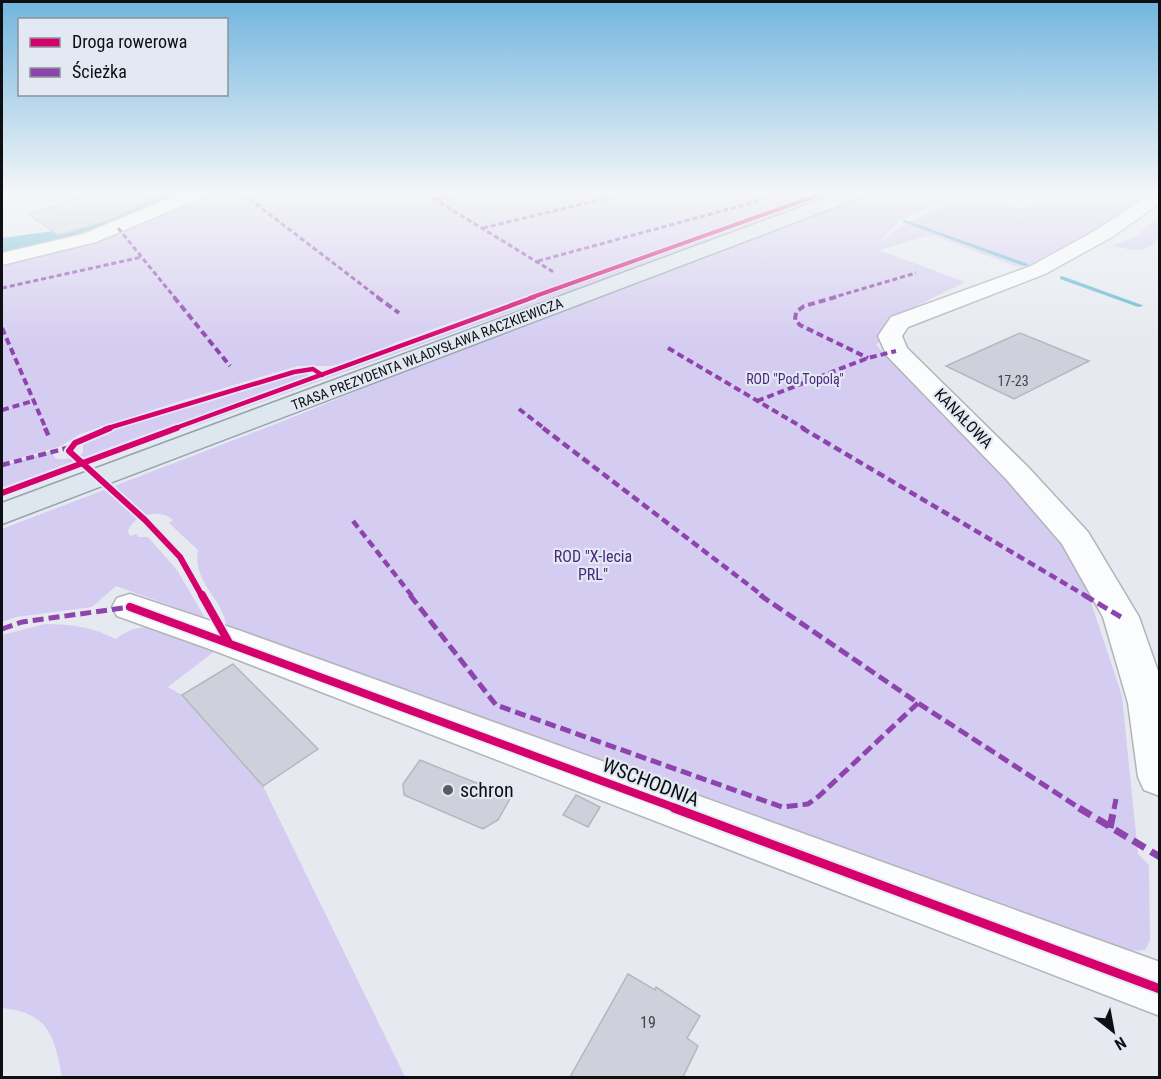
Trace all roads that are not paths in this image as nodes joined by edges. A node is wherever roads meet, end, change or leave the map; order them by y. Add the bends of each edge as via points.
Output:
1 (63, 244) edge
2 (719, 244) edge
3 (1087, 244) edge
4 (2, 259) edge
5 (2, 514) edge
6 (130, 607) dead end
7 (1160, 777) edge
8 (1160, 989) edge

1 - 4 street
2 - 5 main road, TRASA PREZYDENTA WŁADYSŁAWA RACZKIEWICZA
3 - 7 street, KANAŁOWA via 1038,270 899,322 890,336 896,351 1017,473 1076,539 1121,618 1148,703
6 - 8 street, WSCHODNIA via 228,640

